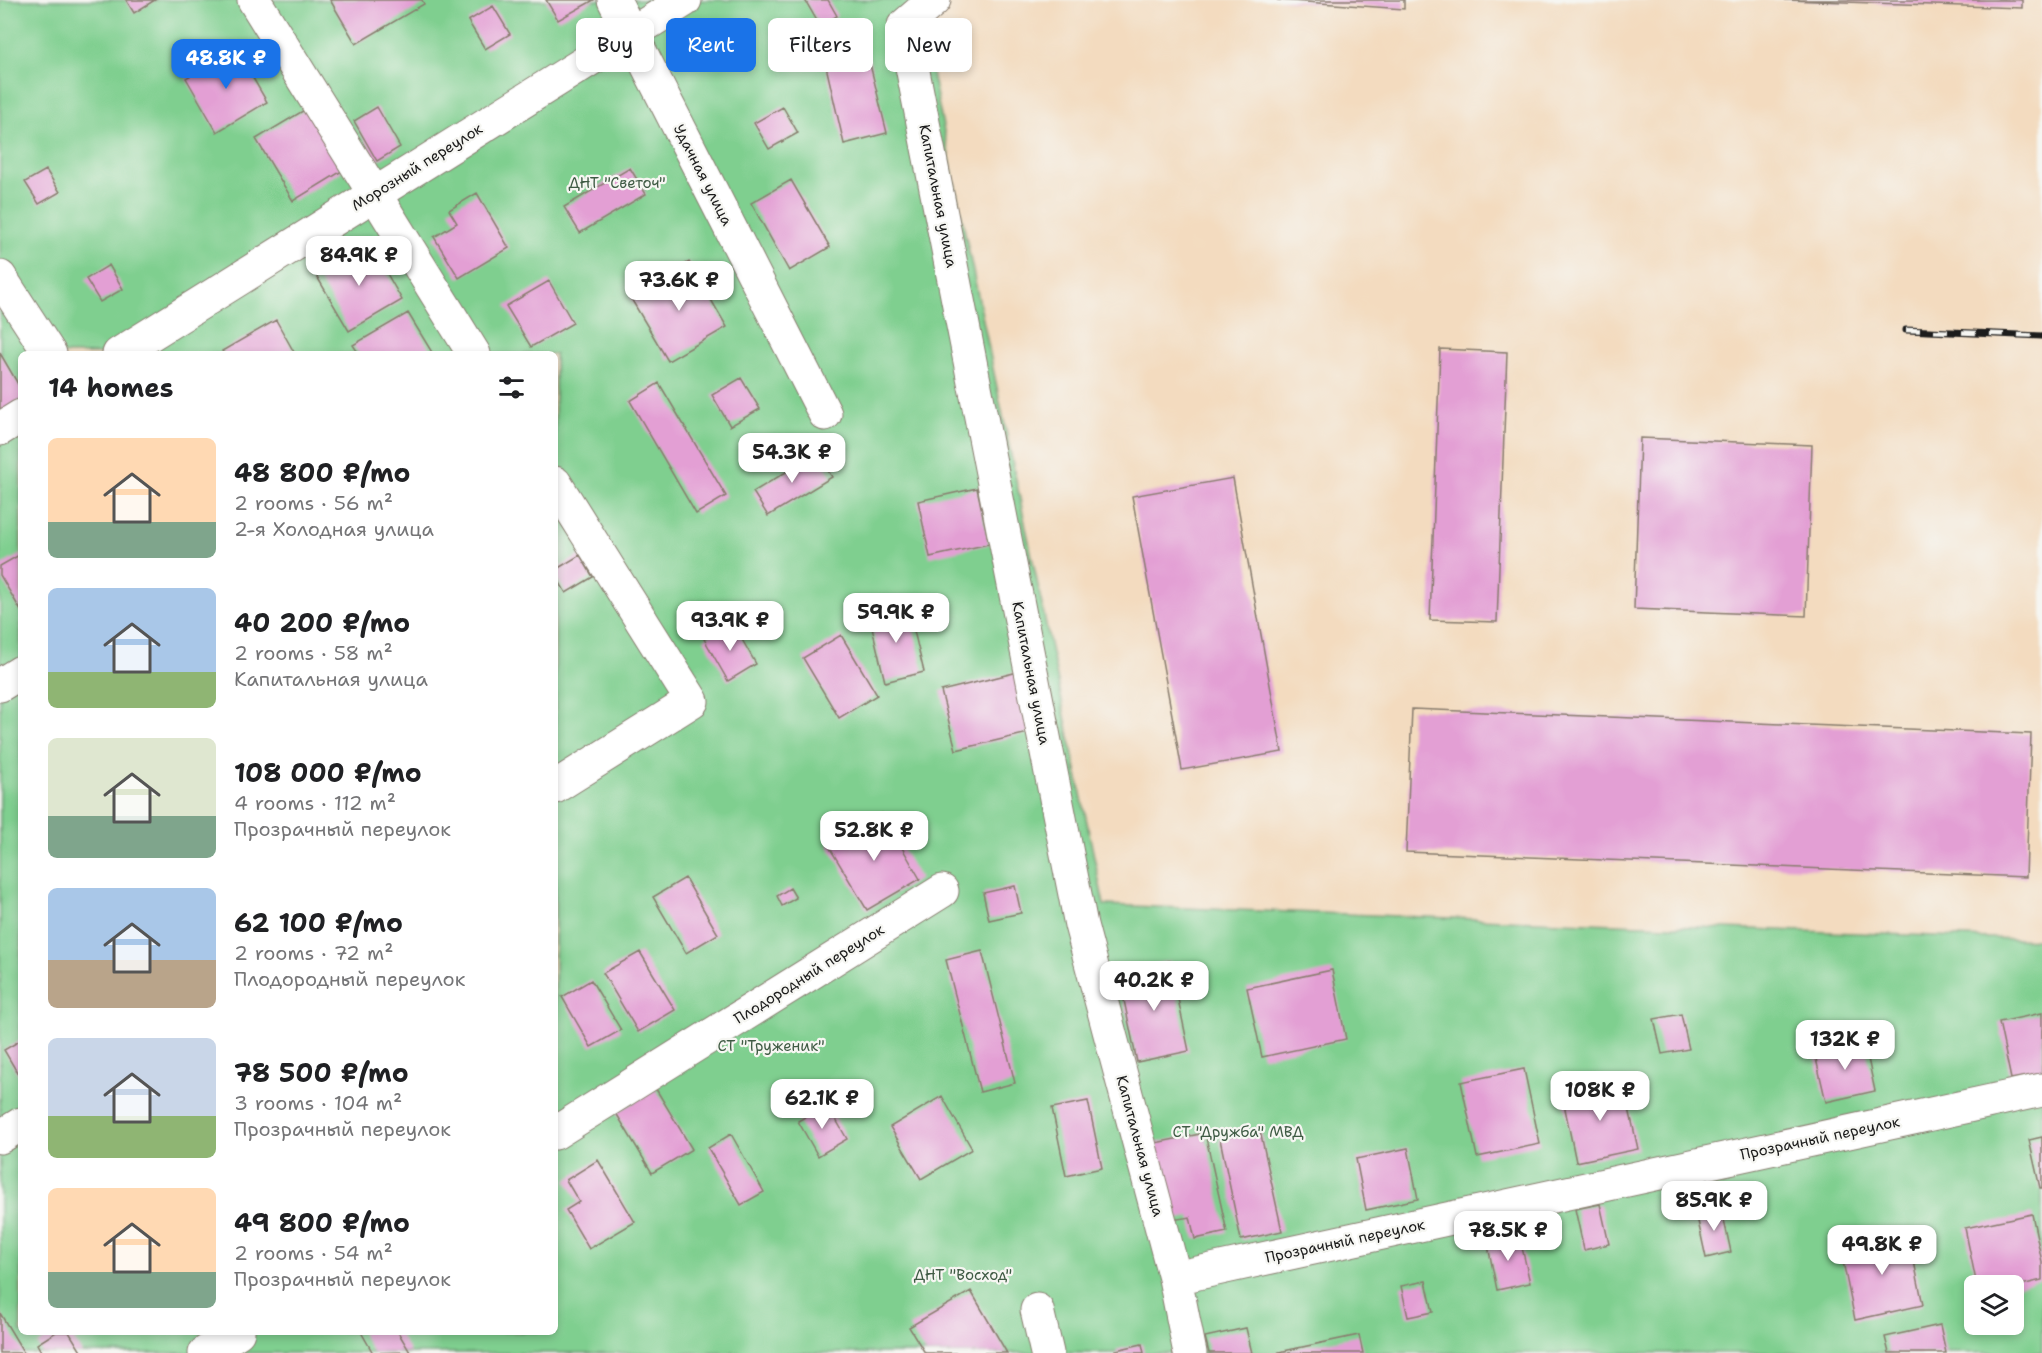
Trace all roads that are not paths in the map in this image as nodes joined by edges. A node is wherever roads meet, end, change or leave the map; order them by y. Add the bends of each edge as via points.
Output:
1 (254, 0) edge
2 (614, 0) edge
3 (685, 0) edge
4 (934, 0) edge
5 (623, 18) edge
6 (654, 18) edge
7 (576, 66) edge
8 (650, 72) edge
9 (375, 194) junction
10 (0, 277) edge
11 (48, 351) edge
12 (124, 351) edge
13 (472, 351) edge
14 (825, 414) dead end
15 (18, 418) edge
16 (0, 429) edge
17 (558, 488) edge
18 (18, 674) edge
19 (0, 685) edge
20 (558, 785) edge
21 (942, 891) dead end
22 (2042, 1090) edge
23 (18, 1126) edge
24 (558, 1131) edge
25 (0, 1137) edge
26 (1175, 1278) junction
27 (1036, 1310) dead end
28 (233, 1335) edge
29 (205, 1353) edge
30 (1047, 1353) edge
31 (1190, 1353) edge

1 - 9 street
2 - 5 street, Удачная улица
3 - 6 street, Морозный переулок
4 - 26 street, Капитальная улица via 904,26 1081,925
7 - 9 street, Морозный переулок
8 - 14 street, Удачная улица
9 - 12 street, Морозный переулок
9 - 13 street
10 - 11 street
15 - 16 street
17 - 20 street via 692,701
18 - 19 street
21 - 24 street, Плодородный переулок
22 - 26 street, Прозрачный переулок
23 - 25 street
26 - 31 street, Капитальная улица
27 - 30 street
28 - 29 street

